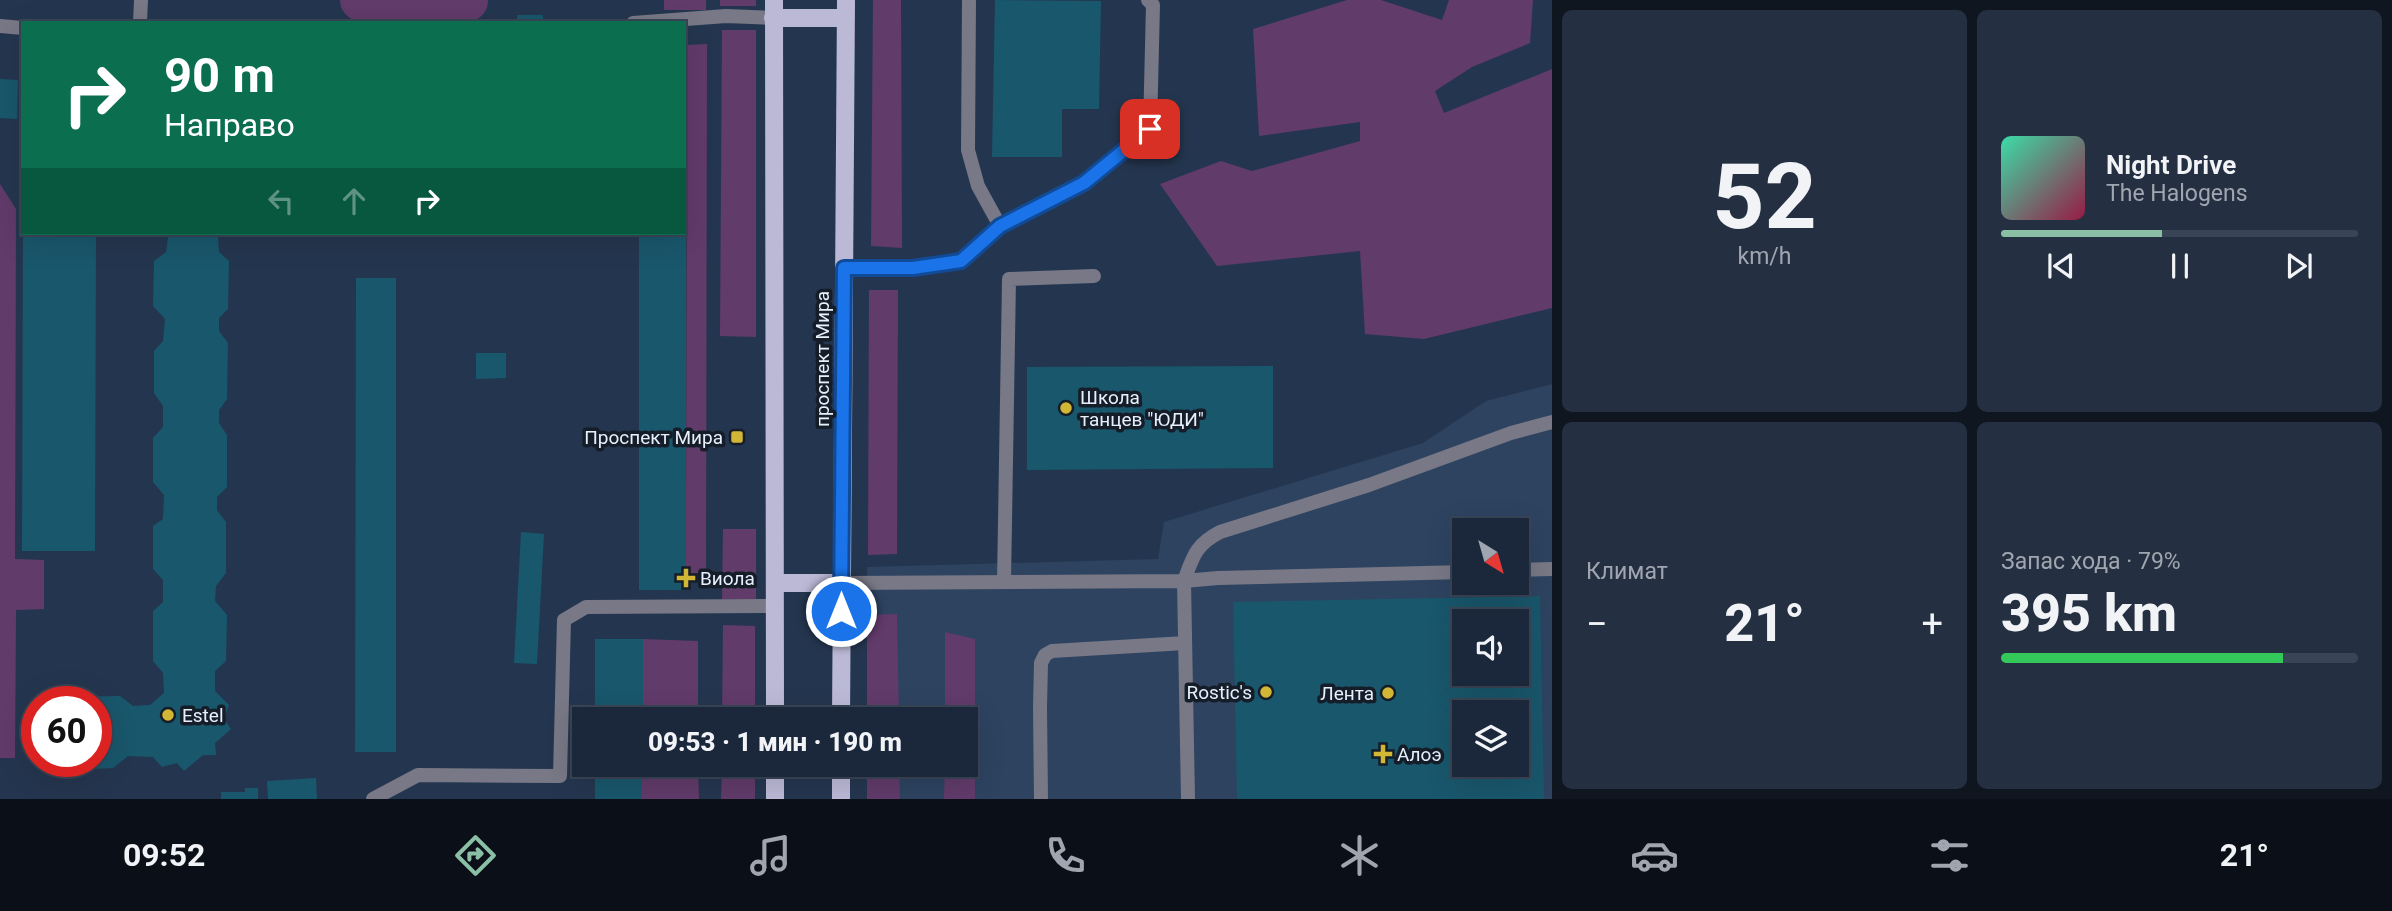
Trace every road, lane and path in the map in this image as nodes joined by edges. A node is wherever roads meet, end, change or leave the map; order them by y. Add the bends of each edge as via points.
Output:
1 (141, 0) edge
2 (970, 0) edge
3 (1149, 0) edge
4 (774, 9) edge
5 (846, 9) edge
6 (141, 21) edge
7 (660, 21) edge
8 (0, 26) edge
9 (21, 28) edge
10 (1000, 226) junction
11 (844, 268) junction
12 (1094, 276) dead end
13 (1552, 422) edge
14 (1552, 569) edge
15 (1530, 570) edge
16 (1452, 572) edge
17 (1184, 581) junction
18 (1004, 582) junction
19 (776, 583) junction
20 (841, 583) junction
21 (776, 606) junction
22 (1185, 643) junction
23 (775, 707) edge
24 (841, 707) edge
25 (775, 777) edge
26 (841, 777) edge
27 (373, 799) edge
28 (775, 799) edge
29 (841, 799) edge
30 (1041, 799) edge
31 (1188, 799) edge

1 - 6 lane
2 - 10 lane via 968,150 978,186
3 - 10 lane via 1153,5 1150,129 1084,183
4 - 5 main road
4 - 7 lane
4 - 19 main road
5 - 11 main road, проспект Мира
8 - 9 lane
10 - 11 lane via 961,261 913,268
11 - 20 main road, проспект Мира
12 - 18 lane via 1009,279
13 - 17 lane via 1220,532 1195,551
14 - 15 lane
16 - 17 lane
17 - 18 lane
17 - 22 lane
18 - 20 lane
19 - 20 main road
19 - 21 main road
20 - 24 main road, проспект Мира
21 - 23 main road
21 - 27 lane via 586,607 564,620 560,776 418,775
22 - 30 lane via 1052,650 1045,655 1041,663
22 - 31 lane
25 - 28 main road
26 - 29 main road

